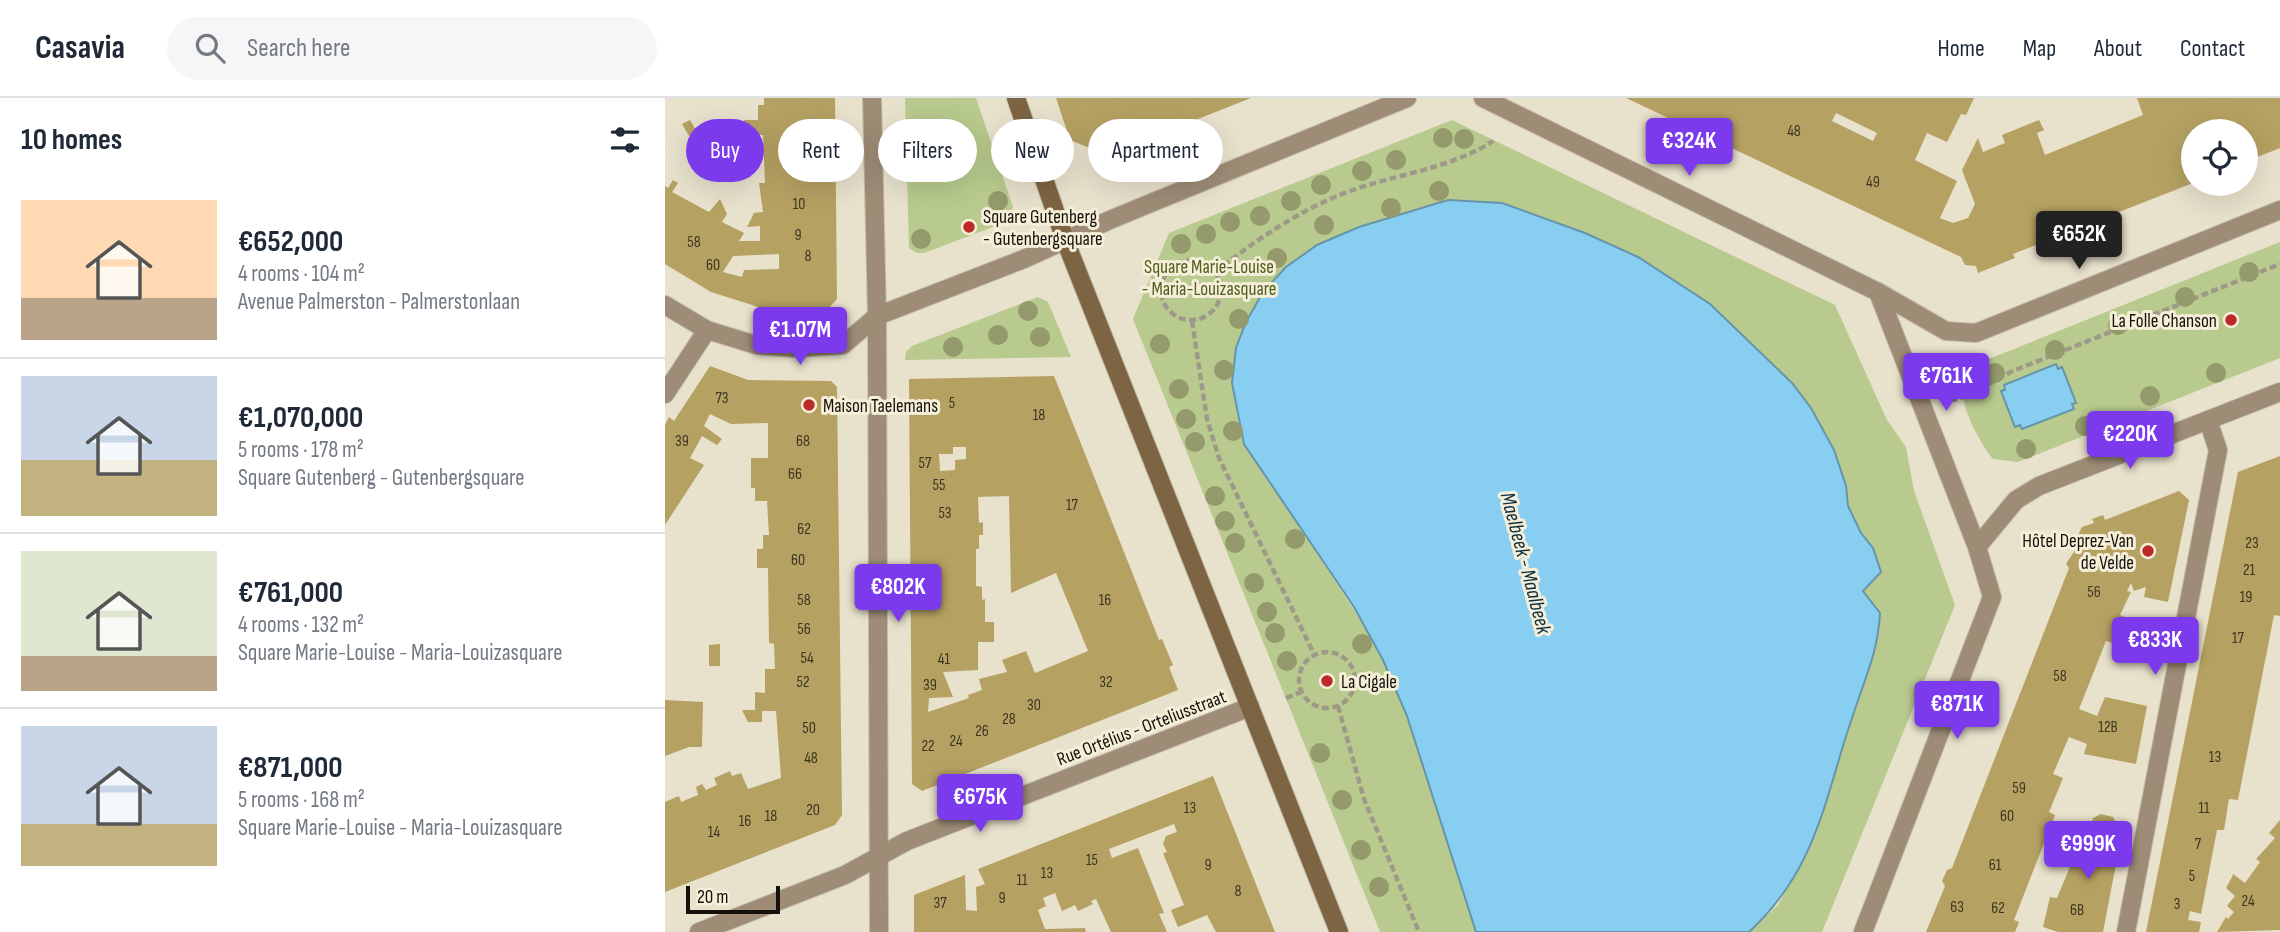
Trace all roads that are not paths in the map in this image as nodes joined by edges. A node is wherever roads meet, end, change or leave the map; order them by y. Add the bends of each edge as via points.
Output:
1 (872, 98) edge
2 (1016, 98) edge
3 (1407, 98) edge
4 (1483, 98) edge
5 (2280, 210) edge
6 (1065, 240) junction
7 (1878, 292) junction
8 (665, 305) edge
9 (877, 317) junction
10 (707, 330) junction
11 (2280, 392) edge
12 (665, 394) edge
13 (2207, 420) junction
14 (1977, 547) junction
15 (1251, 707) junction
16 (879, 856) junction
17 (699, 932) edge
18 (879, 932) edge
19 (1339, 932) edge
20 (1863, 932) edge
21 (2126, 932) edge

1 - 9 street
2 - 6 street
3 - 6 street
4 - 7 street
5 - 7 street via 1976,333 1946,331
6 - 9 street
6 - 15 street
7 - 14 street
8 - 10 street
9 - 10 street via 838,346 756,345
9 - 16 street
10 - 12 street
11 - 13 street
13 - 14 street via 2039,486 2016,500
13 - 21 street via 2218,450
14 - 20 street via 1992,597
15 - 16 street, Rue Ortélius - Orteliusstraat via 907,841
15 - 19 street
16 - 17 street, Rue Ortélius - Orteliusstraat
16 - 18 street

